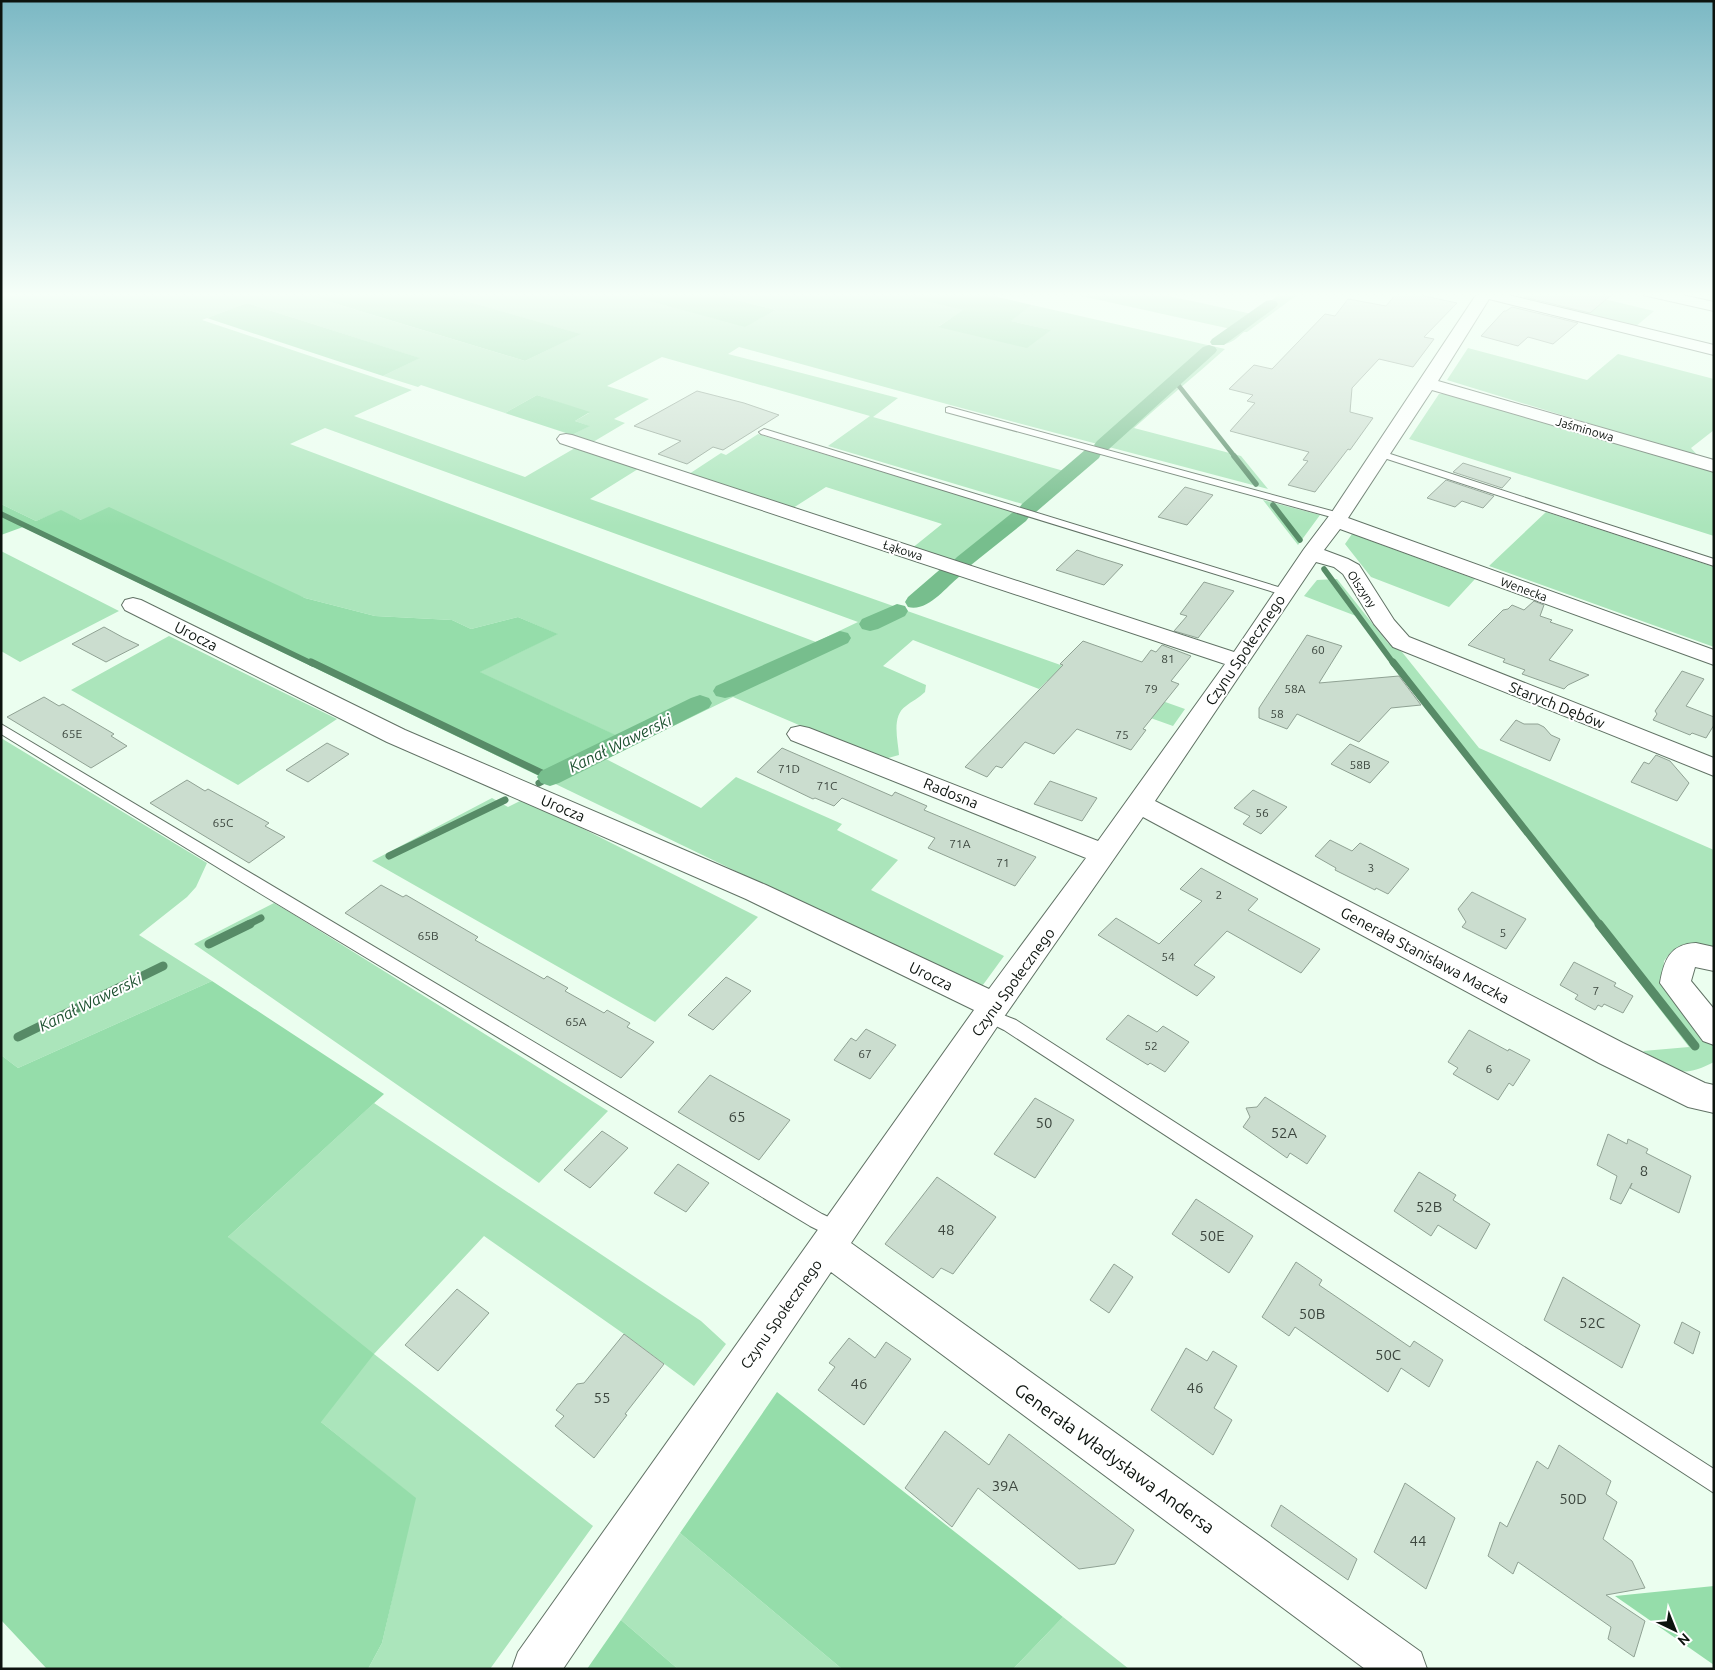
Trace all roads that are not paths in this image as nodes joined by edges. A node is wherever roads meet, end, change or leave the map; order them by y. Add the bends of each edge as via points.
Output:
1 (1436, 370) edge
2 (1428, 383) junction
3 (949, 410) dead end
4 (764, 432) dead end
5 (566, 439) dead end
6 (1381, 454) junction
7 (1714, 466) edge
8 (1337, 518) junction
9 (1311, 553) junction
10 (1714, 563) edge
11 (1284, 592) junction
12 (133, 605) dead end
13 (1401, 642) joint
14 (1714, 658) edge
15 (1239, 660) junction
16 (1, 728) edge
17 (800, 734) dead end
18 (1714, 768) edge
19 (1138, 803) junction
20 (1102, 854) junction
21 (1714, 959) edge
22 (992, 1011) junction
23 (1714, 1032) edge
24 (1714, 1099) edge
25 (833, 1239) junction
26 (1714, 1482) edge
27 (535, 1669) edge
28 (1404, 1669) edge

1 - 2 street, Czynu Społecznego
2 - 6 street, Czynu Społecznego
2 - 7 street, Jaśminowa
3 - 8 lane
4 - 11 lane
5 - 15 street, Łąkowa
6 - 8 street, Czynu Społecznego
6 - 10 lane
8 - 9 street, Czynu Społecznego
8 - 14 street, Wenecka
9 - 11 street, Czynu Społecznego
9 - 13 street, Olszyny via 1351,570 1385,624
11 - 15 street, Czynu Społecznego
12 - 22 street, Urocza via 396,736 756,892
13 - 18 street, Starych Dębów
15 - 19 street, Czynu Społecznego
16 - 25 lane via 808,1214
17 - 20 street, Radosna
19 - 20 street, Czynu Społecznego
19 - 24 street, Generała Stanisława Maczka via 1611,1053 1700,1097
20 - 22 street, Czynu Społecznego
21 - 23 street via 1698,954 1685,957 1679,963 1675,983
22 - 25 street, Czynu Społecznego
22 - 26 lane
25 - 27 street, Czynu Społecznego
25 - 28 street, Generała Władysława Andersa

